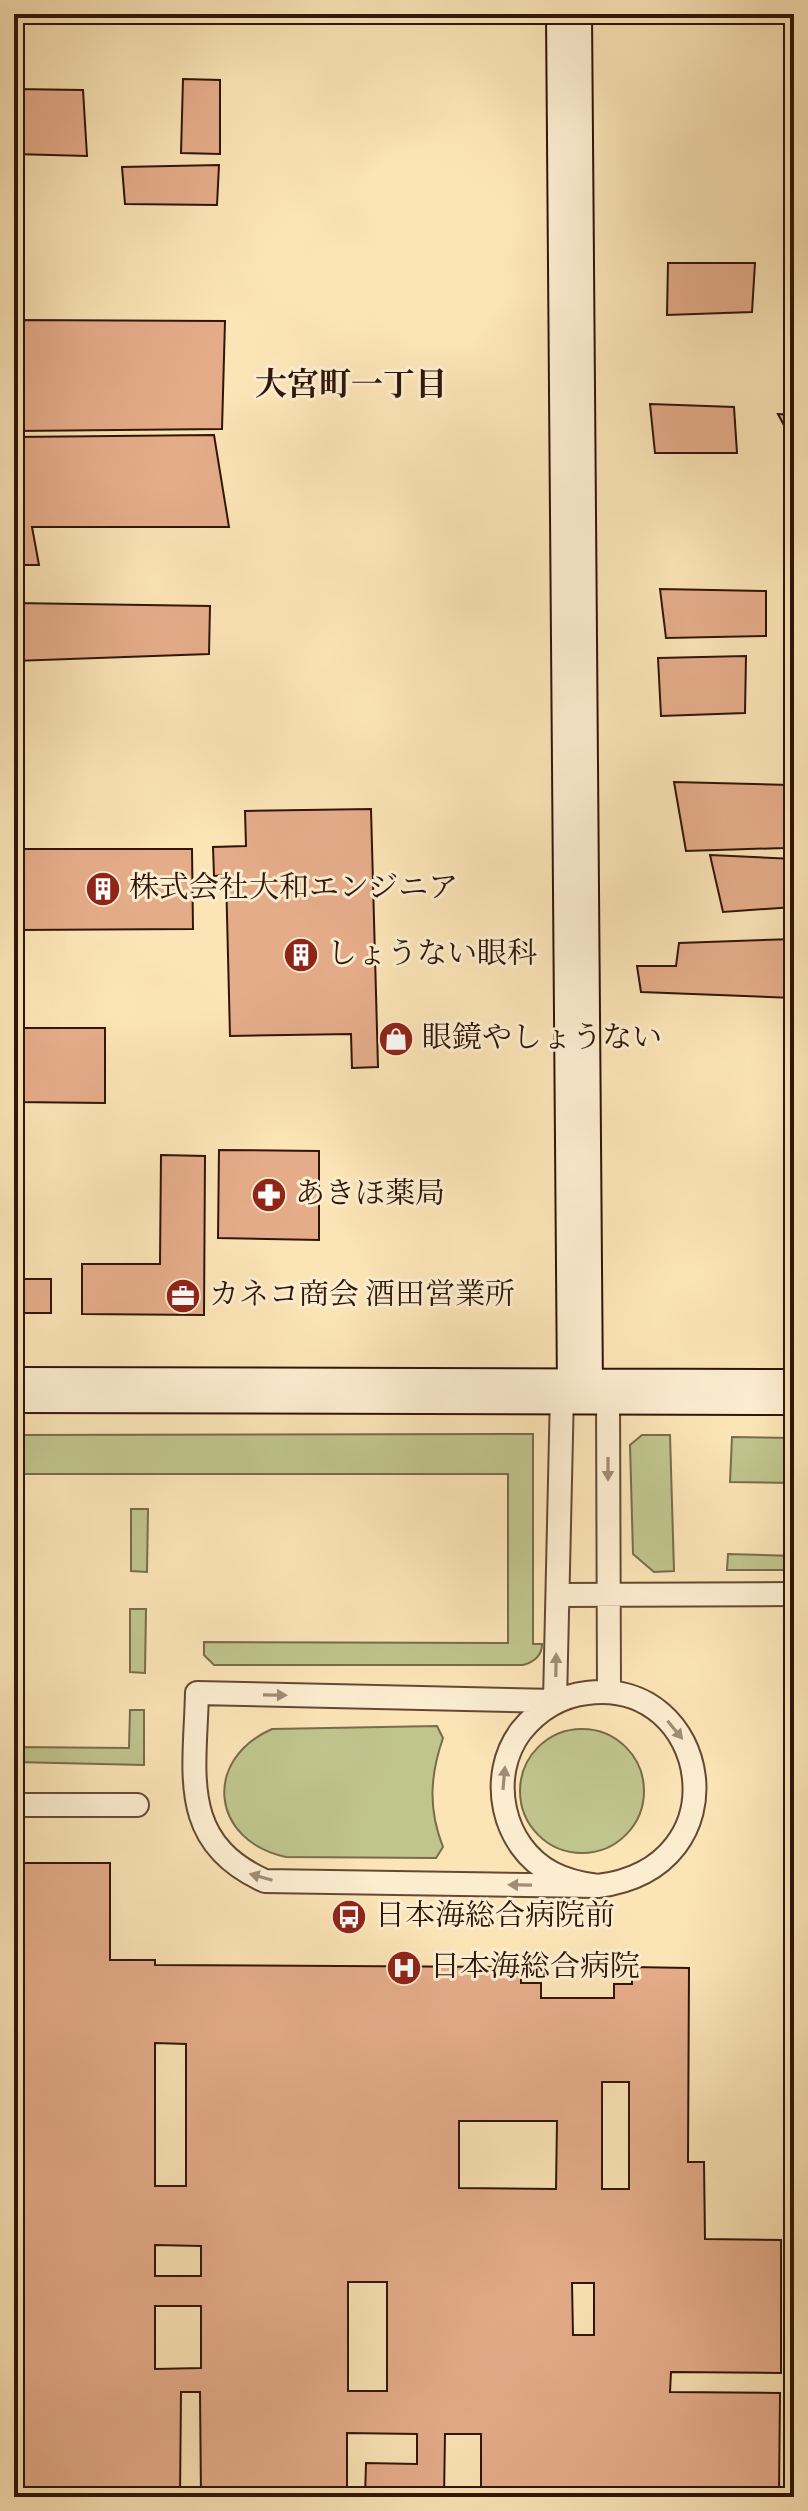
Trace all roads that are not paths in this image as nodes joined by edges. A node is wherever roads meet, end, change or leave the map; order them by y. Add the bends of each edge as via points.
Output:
1 (569, 14) edge
2 (14, 1390) edge
3 (584, 1391) junction
4 (794, 1392) edge
5 (609, 1594) junction
6 (794, 1594) edge
7 (558, 1595) junction
8 (609, 1692) junction
9 (555, 1701) junction
10 (14, 1805) edge
11 (137, 1805) dead end
12 (598, 1886) junction

1 - 3 street
2 - 3 street
3 - 4 street
3 -> 5 lane
3 - 7 lane
5 - 6 lane
5 - 7 lane
5 - 8 lane
9 -> 7 lane
8 - 9 lane
8 -> 12 lane via 648,1705 668,1720 683,1741 696,1789 693,1814 668,1858 647,1874
12 -> 9 lane via 562,1878 530,1857 505,1813 505,1763 515,1740
12 -> 9 lane via 265,1881 238,1869 214,1846 200,1821 195,1788 197,1693
10 - 11 lane

